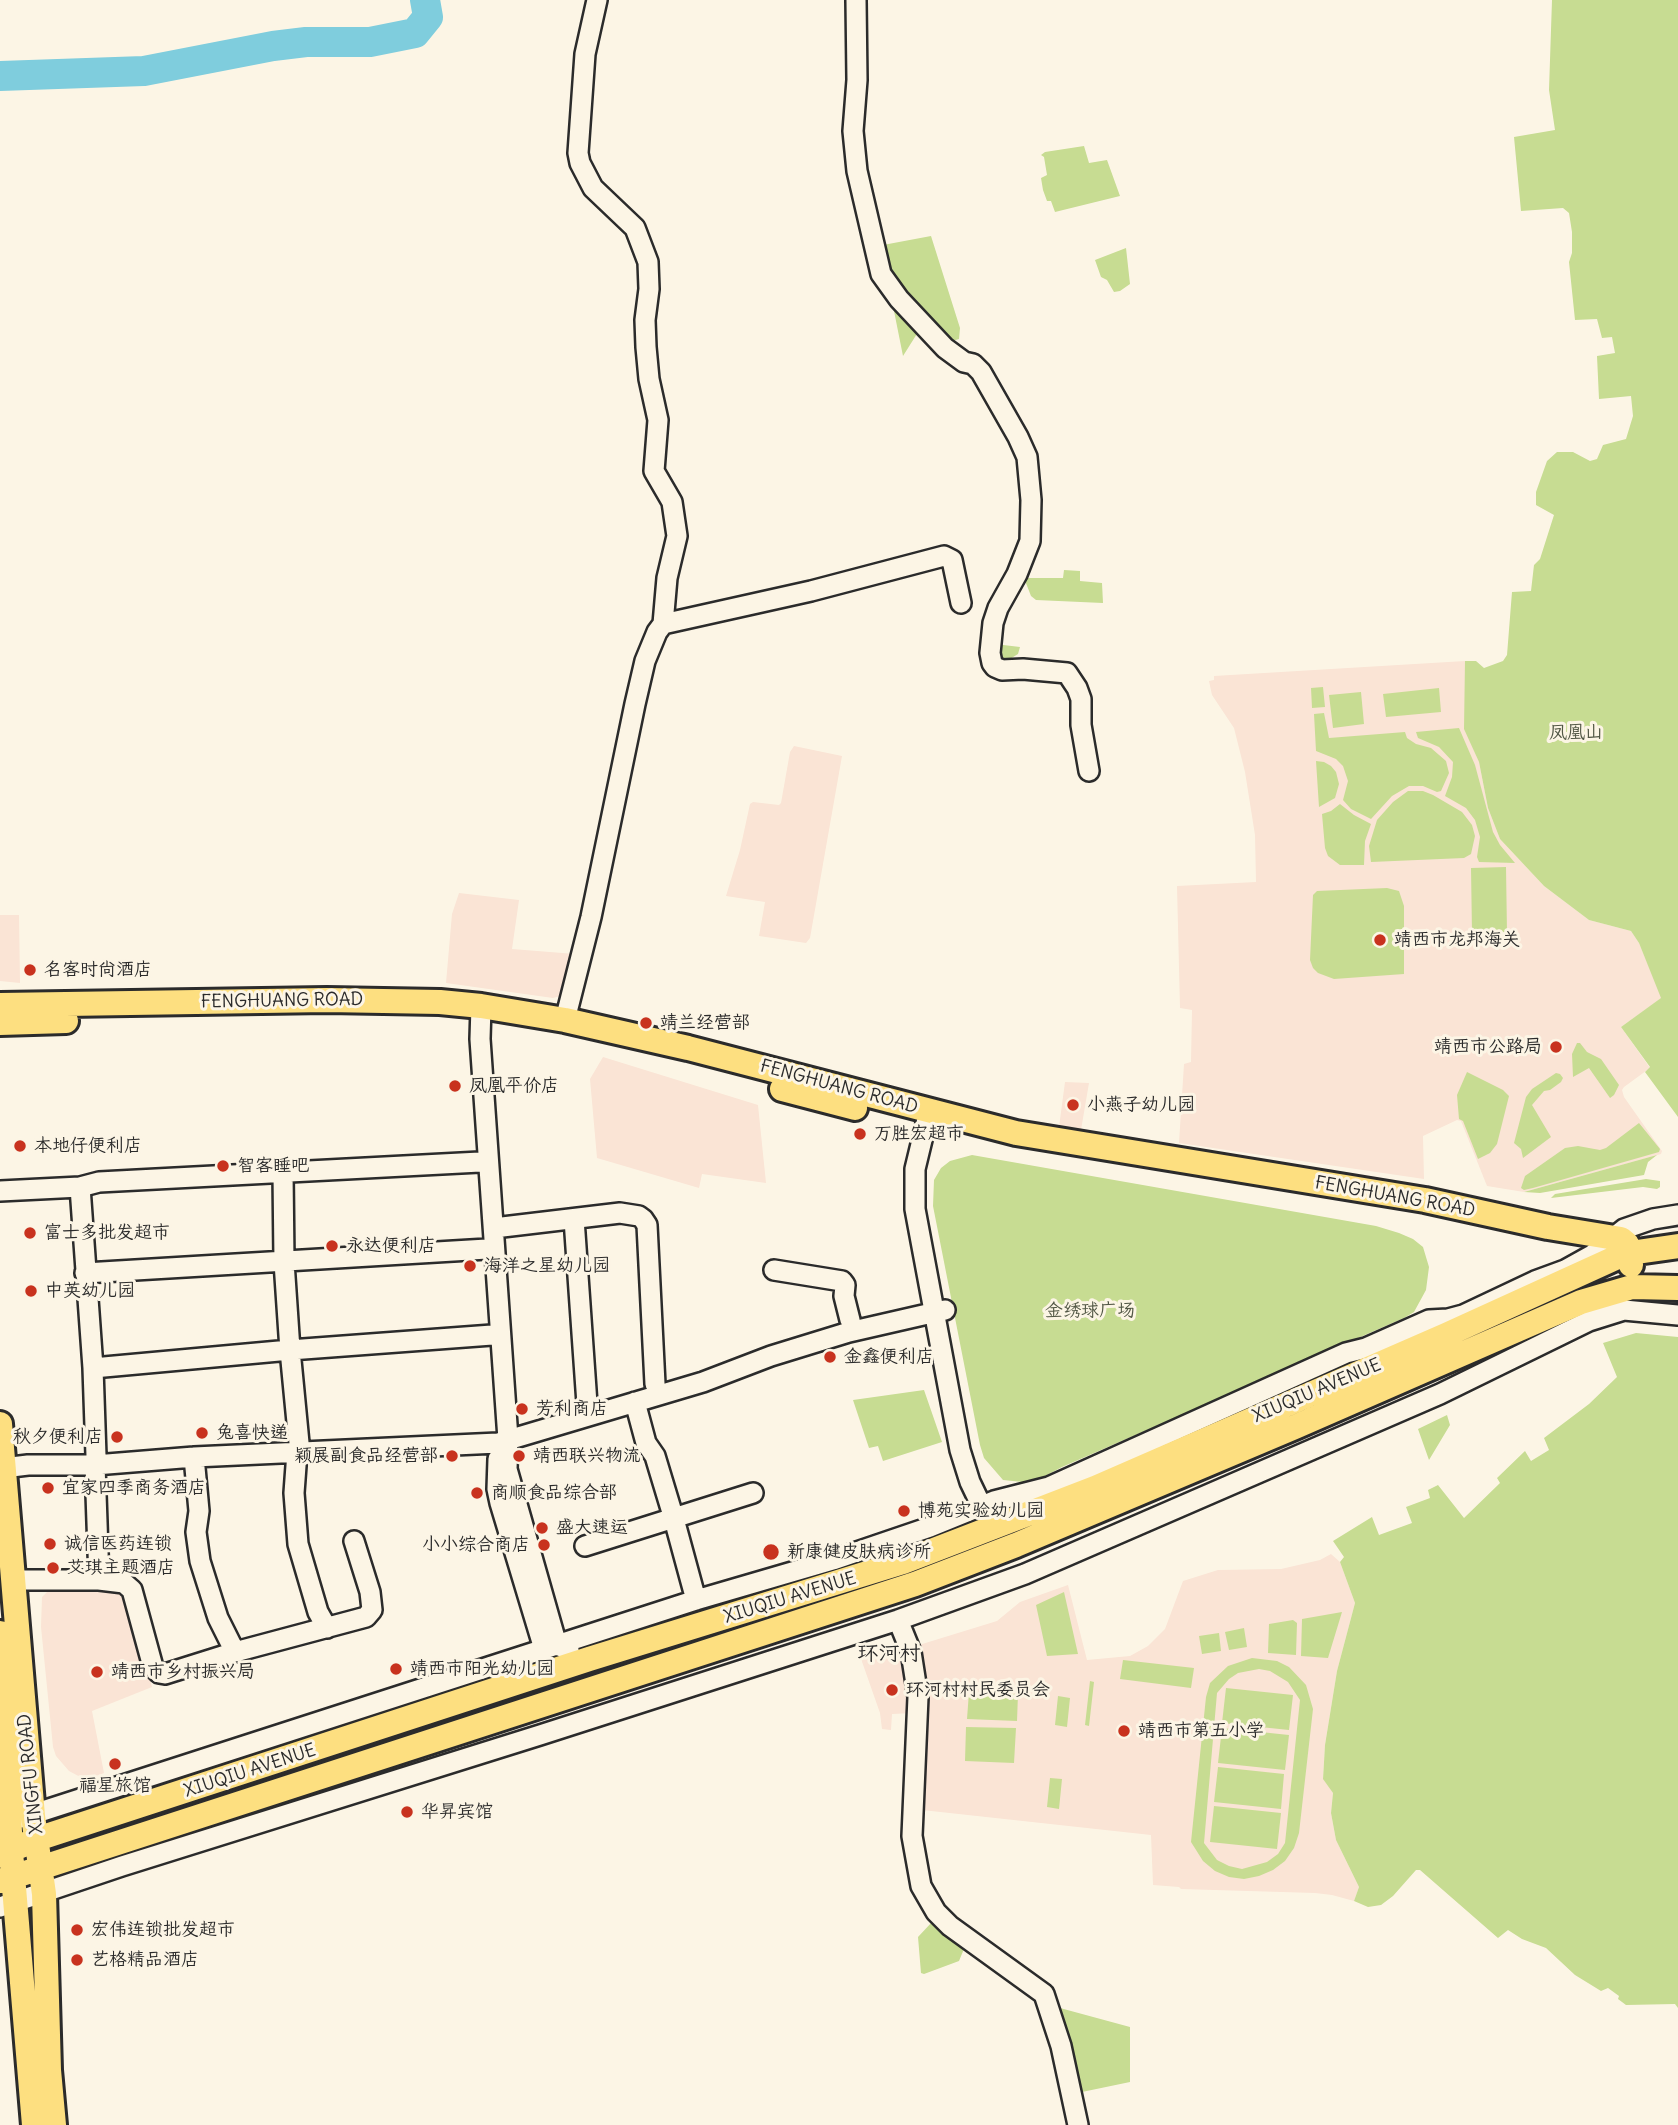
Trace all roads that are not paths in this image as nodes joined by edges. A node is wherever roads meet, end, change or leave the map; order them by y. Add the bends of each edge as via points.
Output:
1 (597, 0) edge
2 (856, 0) edge
3 (961, 603) dead end
4 (663, 624) junction
5 (1089, 771) dead end
6 (0, 1006) edge
7 (475, 1011) junction
8 (565, 1020) junction
9 (0, 1023) edge
10 (932, 1120) junction
11 (480, 1162) junction
12 (283, 1172) junction
13 (80, 1187) junction
14 (0, 1191) edge
15 (1678, 1215) edge
16 (574, 1219) junction
17 (494, 1228) junction
18 (1678, 1246) edge
19 (487, 1249) junction
20 (1614, 1249) junction
21 (284, 1262) junction
22 (774, 1270) dead end
23 (85, 1273) junction
24 (1678, 1289) edge
25 (1622, 1290) junction
26 (939, 1305) junction
27 (1678, 1315) edge
28 (850, 1320) junction
29 (492, 1335) junction
30 (290, 1350) junction
31 (93, 1368) junction
32 (655, 1384) junction
33 (635, 1402) junction
34 (587, 1404) junction
35 (0, 1424) edge
36 (503, 1436) junction
37 (298, 1448) junction
38 (1231, 1454) junction
39 (194, 1457) junction
40 (96, 1460) junction
41 (3, 1464) junction
42 (1267, 1467) junction
43 (753, 1493) dead end
44 (988, 1504) junction
45 (674, 1519) junction
46 (354, 1541) dead end
47 (585, 1546) dead end
48 (788, 1574) junction
49 (13, 1580) junction
50 (99, 1580) junction
51 (830, 1586) junction
52 (696, 1600) junction
53 (676, 1606) junction
54 (898, 1620) junction
55 (714, 1621) junction
56 (327, 1628) junction
57 (0, 1633) edge
58 (550, 1647) junction
59 (234, 1653) junction
60 (589, 1659) junction
61 (667, 1665) junction
62 (696, 1684) junction
63 (395, 1699) junction
64 (423, 1715) junction
65 (425, 1743) junction
66 (243, 1746) junction
67 (284, 1760) junction
68 (448, 1763) junction
69 (256, 1798) junction
70 (288, 1814) junction
71 (20, 1825) edge
72 (5, 1853) edge
73 (80, 1855) junction
74 (42, 1867) junction
75 (105, 1872) junction
76 (7, 1879) edge
77 (44, 1894) junction
78 (8, 1905) edge
79 (34, 2125) edge
80 (54, 2125) edge
81 (1078, 2125) edge

1 - 4 street via 585,54 578,153 593,188 635,228 648,262 646,347 658,420 654,471 672,502 677,536
2 - 5 street via 853,131 881,274 945,348 981,372 1027,457 1030,541 993,623 992,663 1002,670 1067,673 1081,699 1082,741
3 - 4 street via 952,560 944,556
4 - 8 street via 645,661
6 - 7 main road, FENGHUANG ROAD via 327,1000 440,1002
7 - 8 main road, FENGHUANG ROAD
7 - 9 main road, FENGHUANG ROAD via 291,1012
7 - 10 main road, FENGHUANG ROAD via 586,1035 817,1099
7 - 11 street via 468,1037
7 - 17 street
8 - 10 main road, FENGHUANG ROAD via 688,1048
10 - 20 main road, FENGHUANG ROAD via 1425,1200 1548,1227
10 - 26 street via 915,1170 914,1189
11 - 12 street
11 - 19 street
12 - 13 street via 99,1182
12 - 21 street
13 - 14 street
13 - 23 street
15 - 20 street via 1638,1224
16 - 17 street
16 - 32 street via 620,1213 639,1216 646,1225
16 - 34 street
17 - 36 street
18 - 20 main road, XIUQIU AVENUE
19 - 21 street
19 - 29 street
20 - 25 main road
20 - 44 street via 1463,1314 1429,1320 1346,1353 1049,1487
20 - 51 main road, XIUQIU AVENUE via 1446,1335 1094,1488
21 - 23 street
21 - 30 street
22 - 28 street via 842,1281
23 - 31 street
24 - 25 main road, XIUQIU AVENUE
25 - 38 main road, XIUQIU AVENUE via 1581,1302
26 - 28 street
26 - 33 street
26 - 44 street via 969,1445
27 - 42 street via 1624,1310 1589,1321 1440,1394
28 - 32 street
29 - 30 street
29 - 36 street
30 - 31 street
30 - 37 street
31 - 40 street
32 - 34 street
33 - 36 street
33 - 45 street
34 - 36 street
35 - 41 main road, XINGFU ROAD
36 - 37 street
36 - 58 street
37 - 39 street
37 - 40 street via 194,1447
37 - 56 street via 294,1493 298,1544
38 - 42 street
38 - 61 main road, XIUQIU AVENUE via 944,1574
39 - 40 street
39 - 59 street via 200,1561
40 - 41 street
40 - 50 street
41 - 49 main road, XINGFU ROAD
42 - 54 street via 1024,1574
43 - 45 street
44 - 48 street
45 - 47 street
45 - 52 street
46 - 56 street via 372,1610 362,1619
48 - 51 street
48 - 52 street
49 - 50 street
49 - 71 main road, XINGFU ROAD
50 - 59 street via 124,1583 132,1590 153,1667 159,1673 171,1674
51 - 55 main road, XIUQIU AVENUE
52 - 53 street
53 - 55 street
53 - 58 street
54 - 62 street
54 - 81 street via 911,1652 918,1697 912,1836 920,1886 950,1926 1044,1994
55 - 60 main road, XIUQIU AVENUE
56 - 59 street
57 - 71 main road, XINGFU ROAD
58 - 60 street
58 - 63 street
60 - 64 main road, XIUQIU AVENUE
61 - 62 street
61 - 65 main road, XIUQIU AVENUE
62 - 68 street
63 - 64 street
63 - 66 street
64 - 67 main road, XIUQIU AVENUE
65 - 68 street
65 - 69 main road, XIUQIU AVENUE
66 - 67 street
66 - 71 street
67 - 71 main road, XIUQIU AVENUE
68 - 70 street
69 - 70 street
69 - 73 main road, XIUQIU AVENUE
70 - 75 street
71 - 72 main road, XIUQIU AVENUE
71 - 74 main road, XINGFU ROAD
72 - 76 main road, XINGFU ROAD
73 - 74 main road, XIUQIU AVENUE
73 - 75 street
74 - 76 main road, XIUQIU AVENUE
74 - 77 main road, XINGFU ROAD
75 - 77 street
76 - 78 main road, XINGFU ROAD
77 - 78 street
77 - 80 main road, XINGFU ROAD
78 - 79 main road, XINGFU ROAD

